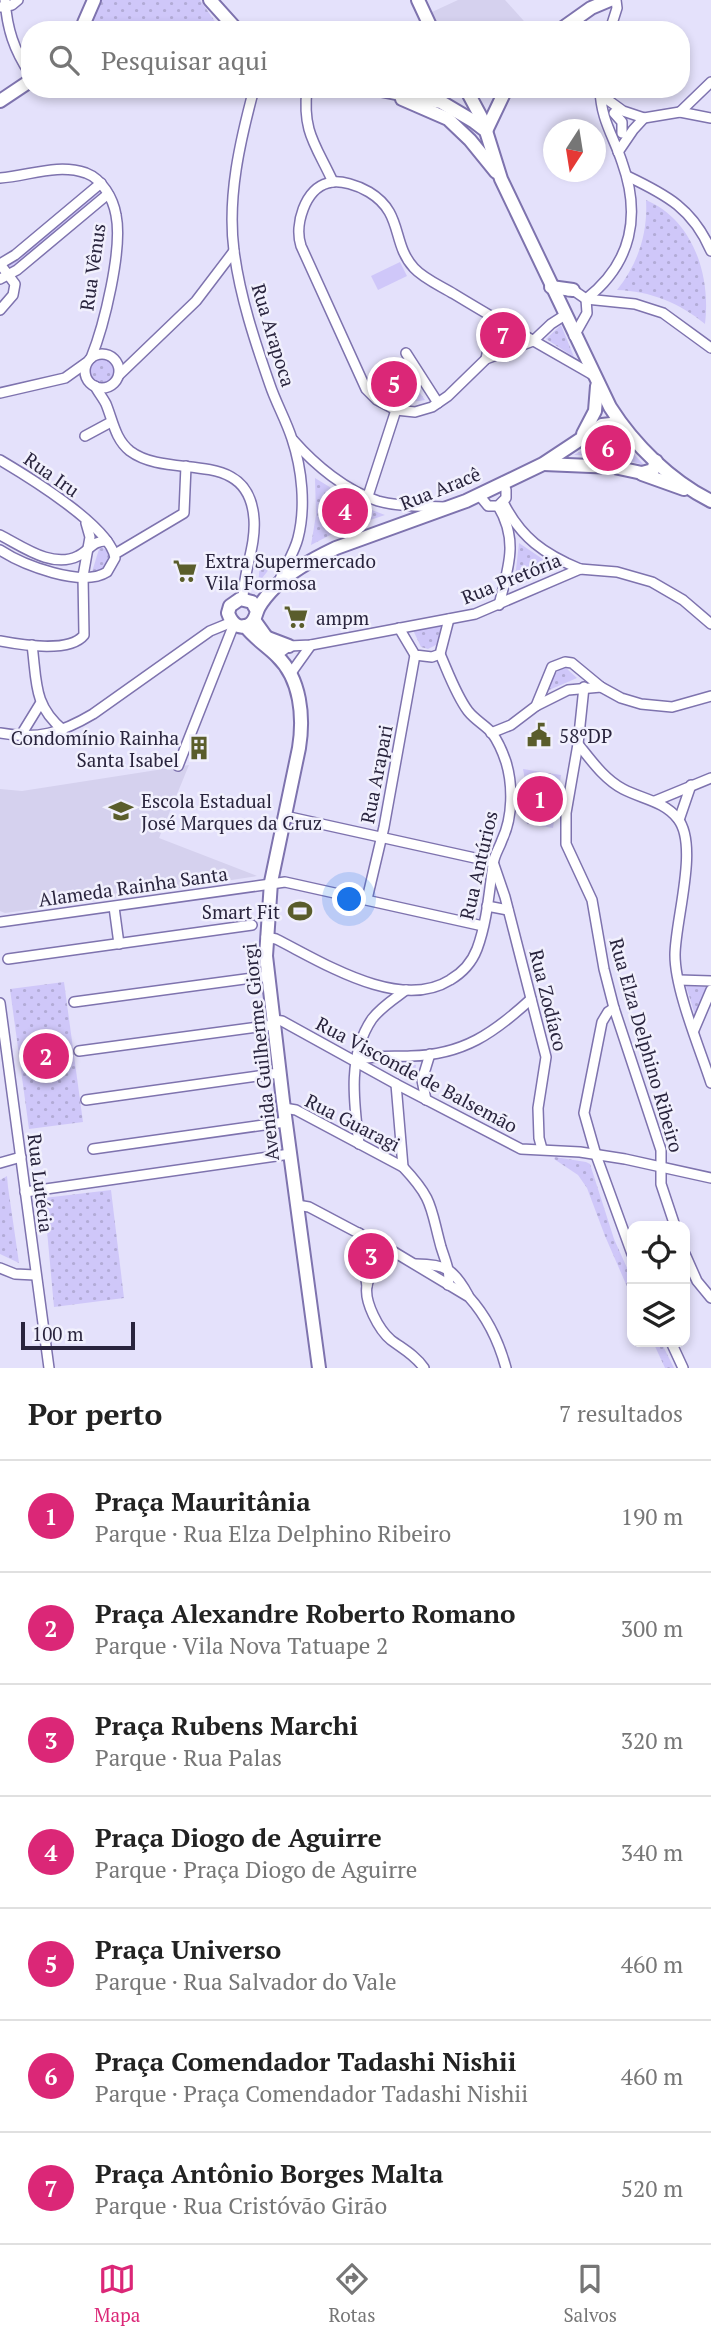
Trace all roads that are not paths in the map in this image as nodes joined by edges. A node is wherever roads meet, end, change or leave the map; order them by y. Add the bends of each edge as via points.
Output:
1 (18, 0) edge
2 (210, 0) edge
3 (418, 0) edge
4 (610, 0) edge
5 (616, 0) edge
6 (3, 4) edge
7 (92, 4) edge
8 (82, 21) edge
9 (85, 21) edge
10 (229, 21) edge
11 (428, 21) edge
12 (573, 21) edge
13 (613, 21) edge
14 (21, 60) edge
15 (711, 82) edge
16 (21, 87) edge
17 (252, 98) edge
18 (306, 98) edge
19 (471, 98) edge
20 (502, 98) edge
21 (601, 98) edge
22 (605, 98) edge
23 (441, 99) edge
24 (0, 101) edge
25 (618, 112) junction
26 (680, 112) junction
27 (604, 118) junction
28 (644, 118) junction
29 (711, 118) edge
30 (632, 130) junction
31 (461, 131) junction
32 (486, 131) junction
33 (622, 133) junction
34 (609, 135) junction
35 (618, 152) junction
36 (626, 176) junction
37 (0, 178) edge
38 (501, 179) junction
39 (101, 183) junction
40 (328, 183) junction
41 (108, 194) junction
42 (234, 251) junction
43 (711, 251) edge
44 (0, 264) edge
45 (9, 274) junction
46 (0, 279) edge
47 (601, 287) junction
48 (573, 290) joint
49 (554, 293) junction
50 (586, 299) junction
51 (606, 302) junction
52 (0, 310) edge
53 (565, 315) junction
54 (490, 316) junction
55 (575, 336) junction
56 (99, 338) junction
57 (533, 341) junction
58 (711, 348) edge
59 (405, 353) dead end
60 (111, 357) junction
61 (136, 358) junction
62 (486, 359) junction
63 (89, 360) junction
64 (119, 375) junction
65 (65, 379) junction
66 (595, 379) junction
67 (92, 385) junction
68 (112, 385) junction
69 (0, 393) edge
70 (438, 403) junction
71 (106, 404) junction
72 (396, 410) junction
73 (111, 422) junction
74 (620, 423) junction
75 (85, 436) dead end
76 (292, 439) junction
77 (579, 440) junction
78 (0, 460) edge
79 (656, 461) junction
80 (543, 464) junction
81 (186, 466) junction
82 (642, 474) junction
83 (503, 482) junction
84 (698, 494) junction
85 (479, 495) junction
86 (368, 496) junction
87 (711, 501) edge
88 (501, 504) junction
89 (450, 508) junction
90 (84, 518) junction
91 (523, 534) junction
92 (0, 535) edge
93 (511, 540) junction
94 (107, 541) junction
95 (88, 549) junction
96 (0, 550) edge
97 (115, 554) junction
98 (580, 569) junction
99 (83, 576) junction
100 (98, 577) junction
101 (276, 586) junction
102 (85, 592) junction
103 (246, 599) junction
104 (499, 605) junction
105 (449, 619) junction
106 (242, 620) junction
107 (711, 624) edge
108 (399, 628) junction
109 (268, 638) junction
110 (0, 641) edge
111 (32, 645) junction
112 (311, 645) junction
113 (289, 646) junction
114 (440, 654) junction
115 (277, 655) junction
116 (415, 655) junction
117 (291, 673) junction
118 (584, 687) junction
119 (600, 687) junction
120 (711, 696) edge
121 (40, 704) junction
122 (536, 706) junction
123 (63, 730) junction
124 (0, 733) edge
125 (491, 733) junction
126 (22, 735) junction
127 (578, 744) junction
128 (177, 766) dead end
129 (711, 778) edge
130 (691, 785) junction
131 (655, 801) junction
132 (285, 816) junction
133 (679, 820) junction
134 (382, 836) junction
135 (493, 862) junction
136 (271, 882) junction
137 (367, 899) junction
138 (487, 906) junction
139 (114, 907) junction
140 (508, 910) junction
141 (0, 922) edge
142 (252, 925) dead end
143 (483, 926) junction
144 (266, 937) junction
145 (119, 944) junction
146 (8, 959) dead end
147 (267, 976) junction
148 (679, 980) junction
149 (711, 981) edge
150 (406, 990) junction
151 (711, 990) edge
152 (531, 999) junction
153 (74, 1002) dead end
154 (0, 1003) edge
155 (614, 1008) junction
156 (273, 1022) junction
157 (694, 1030) junction
158 (362, 1045) junction
159 (79, 1051) dead end
160 (430, 1054) junction
161 (373, 1056) junction
162 (357, 1061) junction
163 (279, 1073) junction
164 (711, 1083) edge
165 (396, 1084) junction
166 (86, 1100) dead end
167 (426, 1100) junction
168 (284, 1108) junction
169 (285, 1122) junction
170 (359, 1144) junction
171 (93, 1149) dead end
172 (542, 1149) junction
173 (290, 1154) junction
174 (596, 1155) junction
175 (20, 1157) junction
176 (0, 1163) edge
177 (403, 1167) junction
178 (662, 1167) junction
179 (710, 1177) edge
180 (25, 1192) junction
181 (297, 1205) junction
182 (673, 1221) edge
183 (359, 1233) junction
184 (627, 1240) edge
185 (440, 1244) junction
186 (394, 1252) junction
187 (435, 1264) junction
188 (414, 1265) junction
189 (690, 1265) edge
190 (0, 1268) edge
191 (448, 1269) junction
192 (35, 1275) junction
193 (432, 1275) junction
194 (449, 1285) junction
195 (367, 1286) junction
196 (469, 1297) junction
197 (711, 1298) edge
198 (673, 1347) edge
199 (49, 1368) edge
200 (319, 1368) edge
201 (424, 1368) edge
202 (506, 1368) edge
203 (683, 1368) edge

1 - 6 street
2 - 10 street
3 - 11 street
4 - 12 street
5 - 13 street
6 - 14 street via 13,47
7 - 8 street
7 - 9 street
15 - 26 street
16 - 24 street
17 - 42 street, Rua Arapoca via 236,169
18 - 40 street via 309,134
19 - 32 street
20 - 32 street
21 - 27 street
22 - 25 street
23 - 31 street
23 - 32 street
25 - 27 street
25 - 28 street
25 - 33 street
26 - 28 street
26 - 29 street
27 - 34 street
28 - 30 street
30 - 33 street
30 - 35 street
31 - 32 street
31 - 38 street
32 - 38 street
33 - 34 street
34 - 35 street
35 - 36 street
36 - 43 street via 671,199 690,215
36 - 47 street via 632,204 630,235
37 - 39 street via 56,169 88,173
38 - 49 street
39 - 41 street, Rua Vênus
39 - 44 street
40 - 54 street via 353,185 379,199 392,215 414,269
40 - 72 street via 307,203 298,236 361,381 377,400
41 - 45 street
41 - 56 street, Rua Vênus via 117,233
42 - 61 street via 195,301
42 - 76 street, Rua Arapoca via 255,341
44 - 45 street
45 - 46 street
45 - 52 street via 15,290
47 - 50 street
47 - 51 street
48 - 49 street
48 - 50 street
49 - 53 street
50 - 51 street
50 - 55 street via 587,313
51 - 58 street via 635,304 663,313
53 - 55 street
53 - 57 street
54 - 57 street
54 - 62 street
55 - 66 street
56 - 60 street, Rua Vênus
56 - 63 street, Rua Vênus
57 - 62 street
57 - 66 street
59 - 70 street
60 - 61 street
60 - 63 street via 100,354
60 - 64 street
61 - 64 street
62 - 70 street
63 - 65 street
63 - 67 street via 85,371
64 - 68 street
65 - 67 street
65 - 69 street
66 - 74 street
66 - 77 street via 595,411
67 - 68 street
67 - 71 street
68 - 71 street
70 - 72 street via 424,411
71 - 73 street
72 - 86 street
73 - 75 street
73 - 81 street via 132,453
74 - 77 street, Rua Aracê via 602,425
74 - 79 street
76 - 86 street via 324,470
76 - 101 street, Rua Arapoca via 301,488 301,522 296,545
77 - 80 street, Rua Aracê
78 - 90 street, Rua Iru
79 - 82 street via 653,470
79 - 84 street
80 - 82 street via 614,467
80 - 83 street, Rua Aracê
81 - 97 street via 184,513
81 - 103 street via 228,474 248,496 254,533 243,588
82 - 84 street
83 - 85 street, Rua Aracê
83 - 88 street via 507,492
84 - 87 street
85 - 88 street via 488,506
85 - 89 street, Rua Aracê
86 - 89 street via 391,504
88 - 91 street
88 - 93 street
89 - 101 street, Rua Aracê via 336,548
90 - 94 street, Rua Iru
90 - 95 street, Rua Iru
91 - 93 street
91 - 98 street
92 - 95 street via 55,559 75,558
93 - 104 street
94 - 95 street
94 - 97 street, Rua Iru
95 - 99 street, Rua Iru
96 - 99 street via 41,570
97 - 100 street via 112,567
98 - 104 street, Rua Pretória
98 - 107 street, Rua Pretória via 617,572 652,582 678,596
99 - 100 street
99 - 102 street, Rua Iru
100 - 102 street
101 - 103 street, Rua Aracê
101 - 106 street, Rua Aracê
102 - 111 street, Rua Iru via 86,628 80,640 68,645
103 - 106 street via 254,605
103 - 106 street, Rua Aracê via 236,600
104 - 105 street, Rua Pretória
105 - 108 street, Rua Pretória
105 - 114 street
106 - 109 street, Avenida Guilherme Giorgi
106 - 115 street, Avenida Guilherme Giorgi
106 - 123 street via 209,631 93,714
106 - 128 street, Rua Aracê via 218,663
108 - 112 street, Rua Pretória
108 - 116 street
109 - 113 street
109 - 115 street, Avenida Guilherme Giorgi
110 - 111 street
111 - 121 street
112 - 113 street, Rua Pretória
112 - 117 street
113 - 115 street
114 - 116 street
114 - 125 street, Rua Antúrios via 467,710
115 - 117 street, Avenida Guilherme Giorgi
116 - 134 street, Rua Arapari
117 - 132 street, Avenida Guilherme Giorgi via 302,730
118 - 119 street
118 - 122 street
118 - 127 street, Rua Elza Delphino Ribeiro
119 - 120 street via 621,698 658,707
119 - 122 street via 572,663 558,663 548,674
121 - 123 street
121 - 126 street
122 - 125 street
123 - 126 street
124 - 126 street
125 - 135 street, Rua Antúrios via 505,761 511,788 507,826
127 - 131 street via 614,784
127 - 155 street, Rua Elza Delphino Ribeiro via 565,834 592,900
129 - 130 street
130 - 131 street
130 - 133 street
131 - 133 street
132 - 134 street
132 - 136 street, Avenida Guilherme Giorgi
133 - 148 street via 687,850 674,957
134 - 135 street
134 - 137 street, Rua Arapari
135 - 138 street, Rua Antúrios
135 - 140 street, Rua Zodíaco
136 - 137 street, Alameda Rainha Santa
136 - 139 street, Alameda Rainha Santa
136 - 144 street, Avenida Guilherme Giorgi
137 - 143 street, Alameda Rainha Santa
138 - 140 street
138 - 143 street, Rua Antúrios
139 - 141 street, Alameda Rainha Santa
139 - 145 street
140 - 152 street, Rua Zodíaco
142 - 145 street
143 - 150 street, Rua Antúrios via 477,949 462,971 434,987
144 - 147 street, Avenida Guilherme Giorgi
144 - 150 street, Rua Antúrios via 363,982
145 - 146 street
147 - 153 street
147 - 156 street, Avenida Guilherme Giorgi
148 - 149 street
148 - 157 street
150 - 158 street via 372,1019
151 - 157 street
152 - 160 street via 477,1041
152 - 172 street, Rua Zodíaco via 547,1063 538,1108
154 - 175 street, Rua Lutécia
155 - 174 street via 602,1022 584,1108
155 - 178 street, Rua Elza Delphino Ribeiro via 661,1150
156 - 159 street
156 - 162 street, Rua Visconde de Balsemão via 282,1021
156 - 163 street, Avenida Guilherme Giorgi
157 - 164 street
158 - 161 street
158 - 162 street
160 - 161 street
160 - 167 street via 422,1080
161 - 162 street
162 - 165 street, Rua Visconde de Balsemão
162 - 170 street via 353,1090
163 - 166 street
163 - 168 street, Avenida Guilherme Giorgi
165 - 167 street, Rua Visconde de Balsemão
165 - 177 street
167 - 172 street, Rua Visconde de Balsemão via 516,1147
168 - 169 street, Avenida Guilherme Giorgi
168 - 170 street, Rua Guaragi
169 - 171 street
169 - 173 street, Avenida Guilherme Giorgi
170 - 177 street, Rua Guaragi
172 - 174 street, Rua Visconde de Balsemão
173 - 180 street
173 - 181 street, Avenida Guilherme Giorgi
174 - 178 street, Rua Visconde de Balsemão
174 - 184 street
175 - 176 street
175 - 180 street, Rua Lutécia
177 - 185 street, Rua Guaragi via 431,1205
178 - 179 street, Rua Visconde de Balsemão
178 - 182 street, Rua Elza Delphino Ribeiro via 663,1194
180 - 192 street, Rua Lutécia
181 - 183 street
181 - 200 street, Avenida Guilherme Giorgi
183 - 186 street
183 - 195 street
185 - 187 street, Rua Guaragi
185 - 191 street, Rua Guaragi
186 - 188 street
186 - 195 street
187 - 188 street
187 - 191 street
187 - 193 street, Rua Guaragi
188 - 193 street
189 - 197 street
190 - 192 street
191 - 194 street, Rua Guaragi
191 - 196 street
192 - 199 street, Rua Lutécia
193 - 194 street
194 - 196 street
195 - 201 street via 380,1327
196 - 202 street via 495,1337
198 - 203 street

